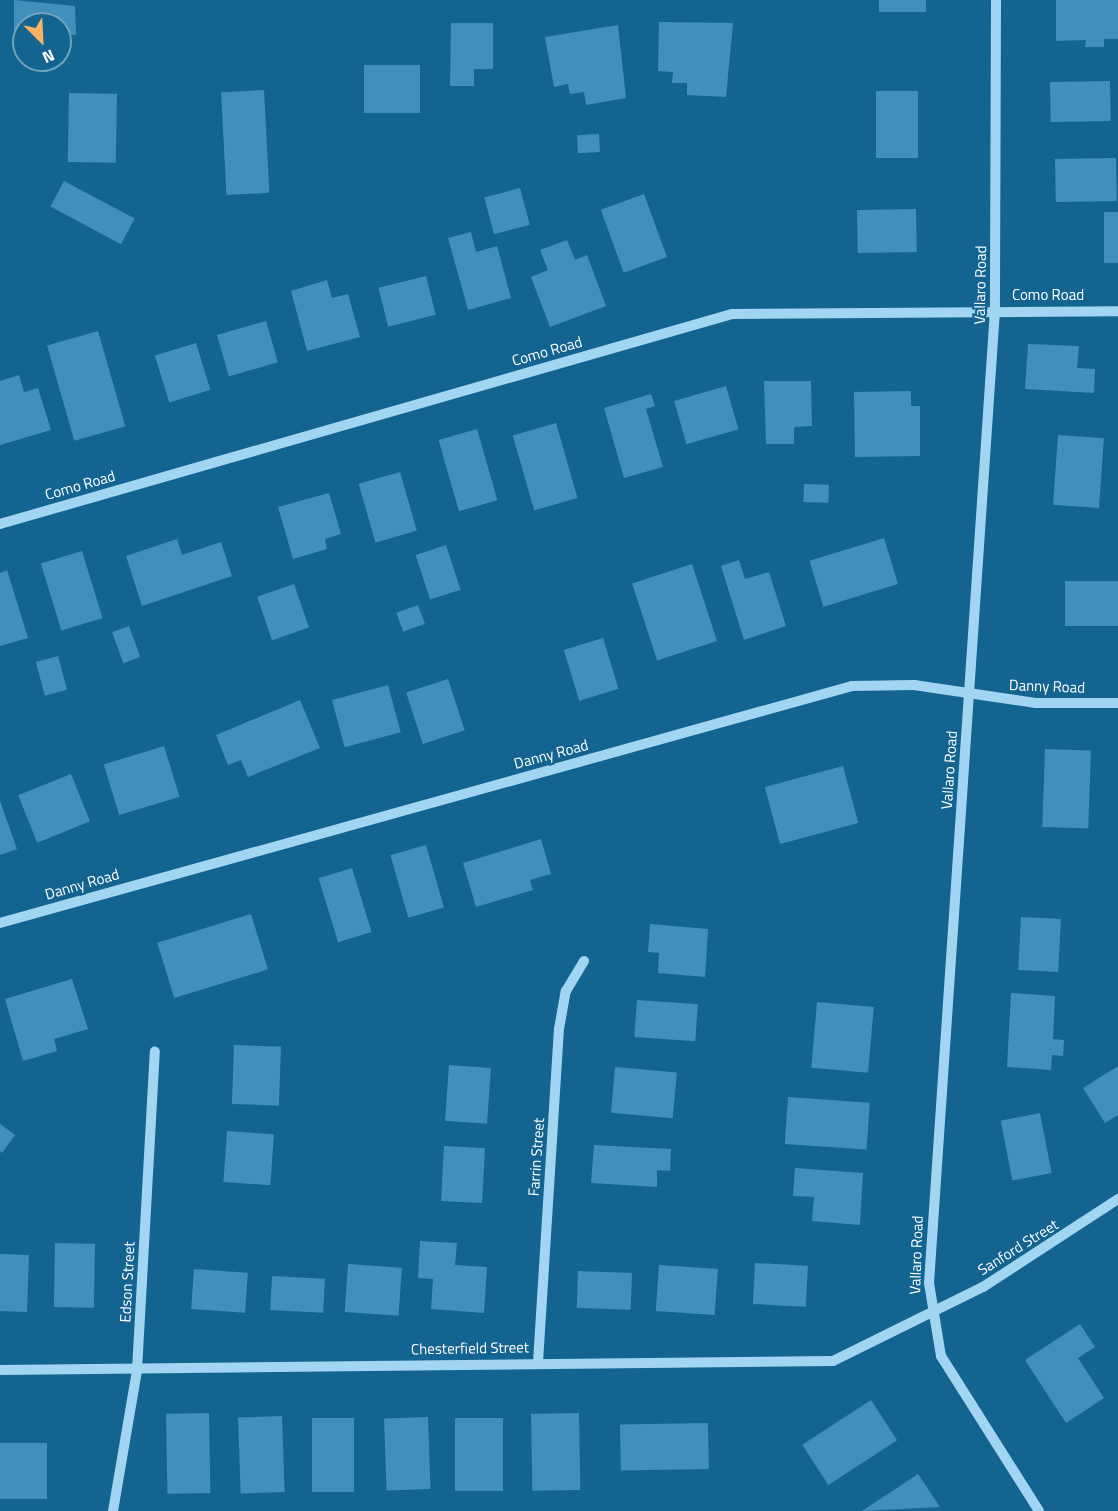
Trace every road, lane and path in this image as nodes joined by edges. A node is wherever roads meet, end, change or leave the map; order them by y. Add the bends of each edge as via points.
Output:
1 (996, 0) edge
2 (995, 310) junction
3 (1118, 311) edge
4 (0, 524) edge
5 (970, 694) junction
6 (1118, 703) edge
7 (0, 923) edge
8 (584, 961) dead end
9 (155, 1052) dead end
10 (1118, 1199) edge
11 (930, 1314) junction
12 (538, 1362) junction
13 (0, 1370) edge
14 (136, 1370) junction
15 (113, 1511) edge
16 (1039, 1511) edge

1 - 2 street, Vallaro Road
2 - 3 street, Como Road
2 - 4 street, Como Road via 732,314
2 - 5 street, Vallaro Road
5 - 6 street, Danny Road via 1036,703
5 - 7 street, Danny Road via 914,685 852,686
5 - 11 street, Vallaro Road via 930,1248
8 - 12 street, Farrin Street via 566,991 559,1029
9 - 14 street, Edson Street
10 - 11 street, Sanford Street via 1031,1258
11 - 12 street, Chesterfield Street via 833,1361
11 - 16 street, Vallaro Road via 940,1356
12 - 14 street, Chesterfield Street
13 - 14 street, Chesterfield Street
14 - 15 street, Edson Street

